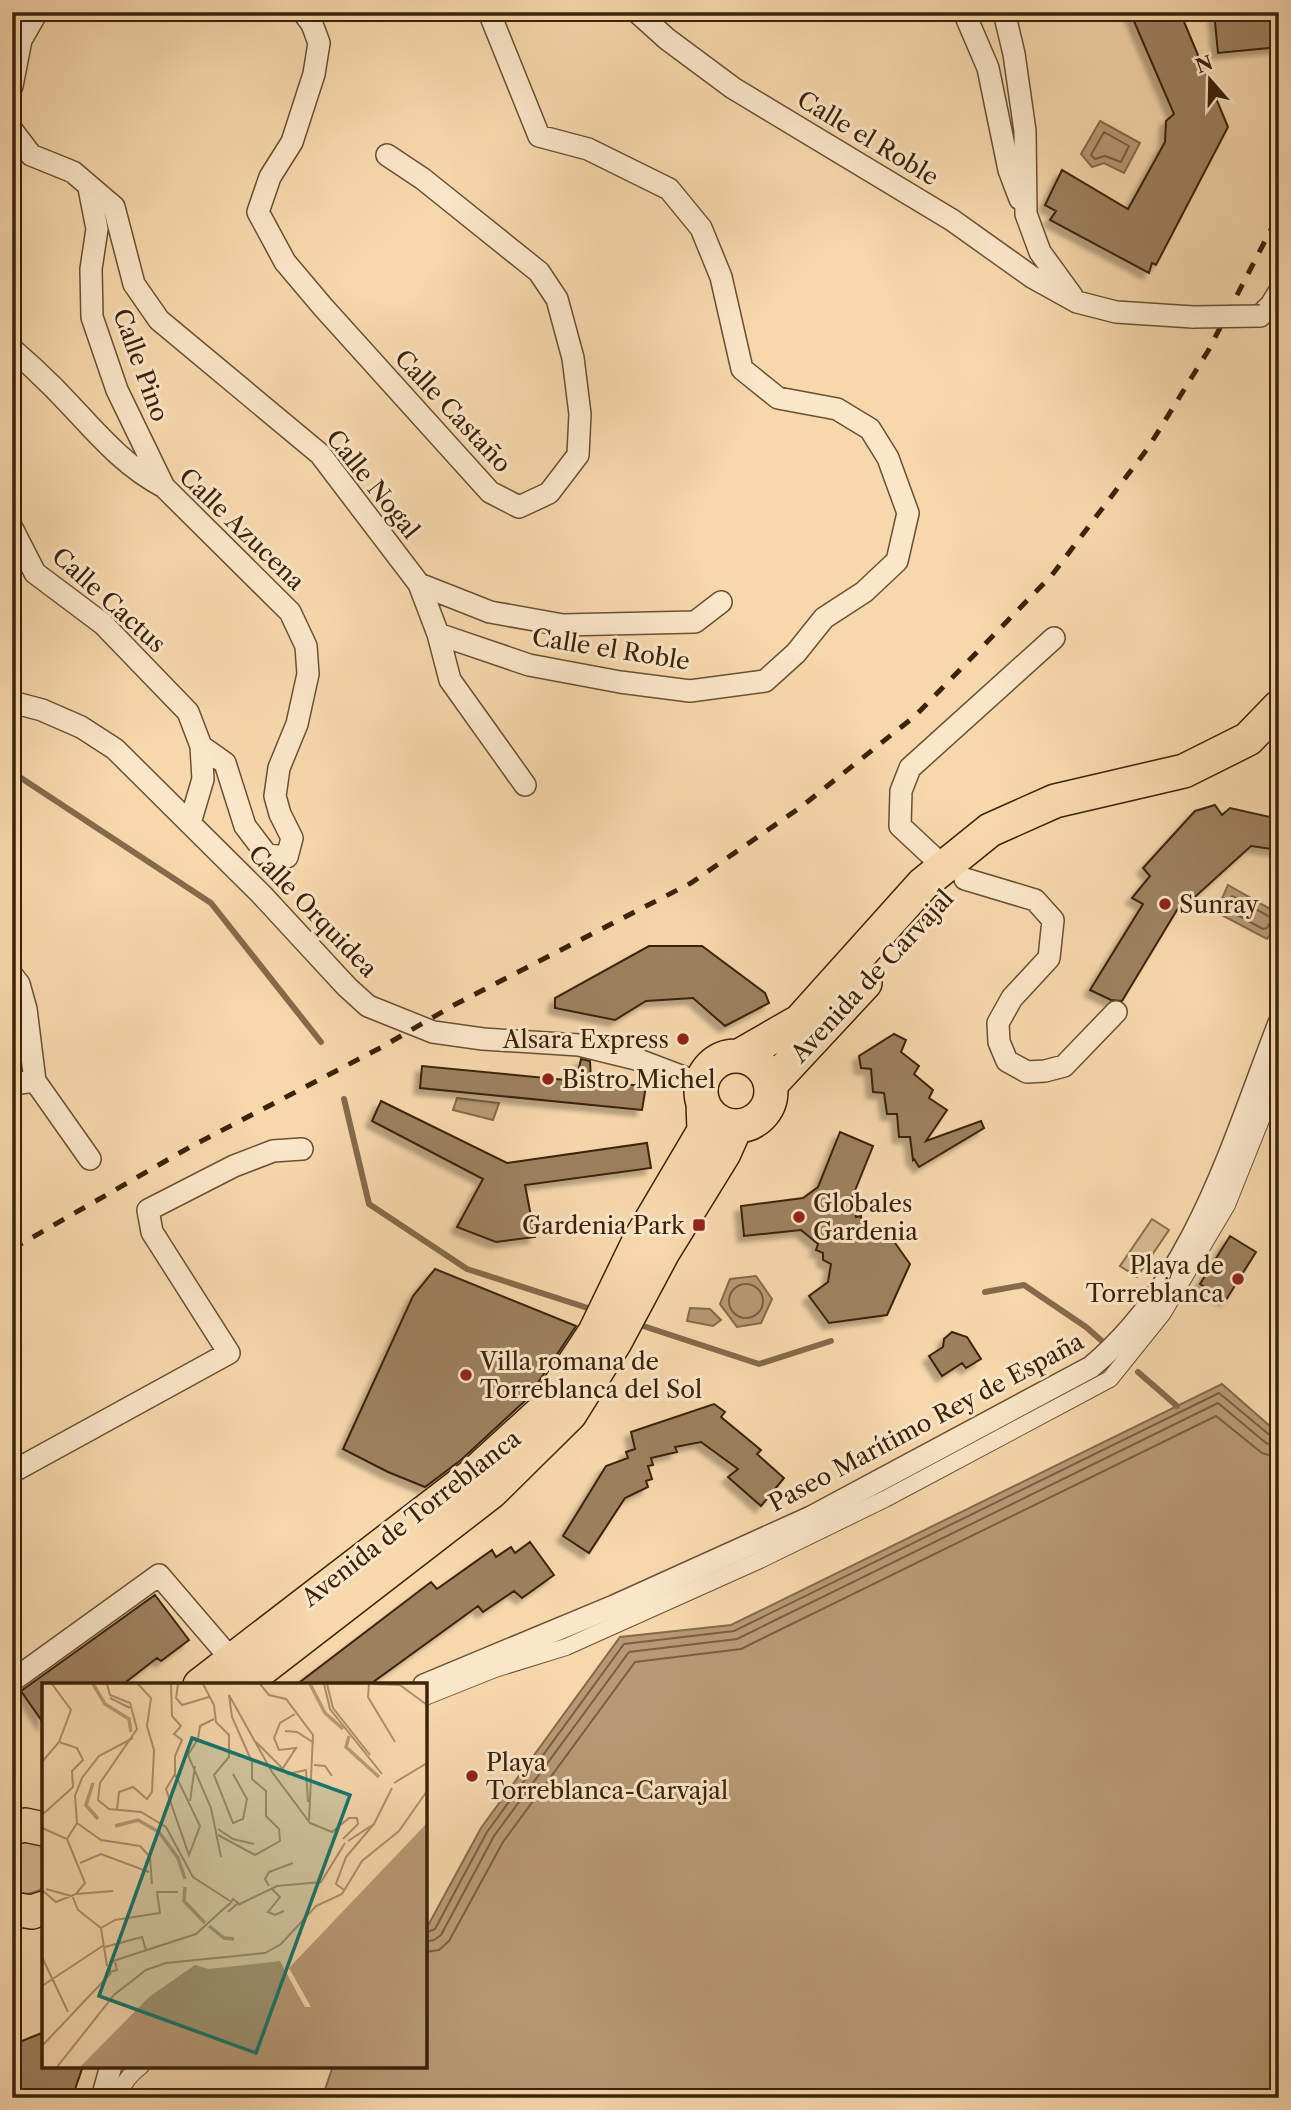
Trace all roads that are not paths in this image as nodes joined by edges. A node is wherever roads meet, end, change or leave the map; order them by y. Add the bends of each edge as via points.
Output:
1 (37, 12) edge
2 (303, 12) edge
3 (489, 12) edge
4 (637, 12) edge
5 (964, 12) edge
6 (1004, 12) edge
7 (12, 86) edge
8 (12, 130) edge
9 (387, 155) dead end
10 (89, 188) junction
11 (1026, 214) junction
12 (1279, 292) edge
13 (1077, 302) junction
14 (12, 349) edge
15 (164, 487) junction
16 (12, 528) edge
17 (419, 584) junction
18 (721, 602) dead end
19 (438, 634) junction
20 (1054, 638) dead end
21 (12, 702) edge
22 (1279, 707) edge
23 (1279, 740) edge
24 (201, 746) junction
25 (525, 785) dead end
26 (190, 823) junction
27 (955, 873) junction
28 (12, 975) edge
29 (1116, 1013) dead end
30 (1279, 1023) edge
31 (739, 1056) junction
32 (1279, 1074) edge
33 (35, 1081) junction
34 (12, 1084) edge
35 (771, 1084) junction
36 (702, 1093) junction
37 (736, 1126) junction
38 (302, 1149) dead end
39 (90, 1159) dead end
40 (622, 1302) junction
41 (12, 1472) edge
42 (236, 1672) edge
43 (12, 1681) edge
44 (206, 1683) edge
45 (427, 1684) edge
46 (427, 1696) edge
47 (110, 2068) edge
48 (138, 2068) edge
49 (102, 2098) edge
50 (118, 2098) edge

1 - 7 street via 21,40
2 - 9 street, Calle Castaño via 319,43 314,74 292,142 270,177 258,212 285,262 323,307 490,492 519,507 549,493 578,456 580,414 573,358 557,299 539,272
3 - 19 street, Calle el Roble via 539,136 588,149 669,189 701,228 721,277 742,369 778,398 837,410 870,429 888,458 908,513 897,561 864,593 824,618 765,681 690,691 620,681 529,665
4 - 13 street, Calle el Roble via 733,88 952,220 1032,277
5 - 11 street via 988,68 1009,170
6 - 11 street via 1025,131
8 - 10 street via 31,155 73,172
10 - 15 street, Calle Pino via 97,229 91,269 92,317 117,390
10 - 17 street, Calle Nogal via 114,206 134,284 159,320 320,454
11 - 13 street via 1040,251
12 - 13 street, Calle el Roble, bridge via 1260,316 1116,312
14 - 15 street, Calle Azucena via 118,455
15 - 24 street, Calle Azucena via 290,612 306,646 308,674 275,796 292,838 287,857 267,855 245,825 225,763
16 - 24 street, Calle Cactus via 35,573 103,624 188,712
17 - 18 street via 490,612 563,625 695,622
17 - 19 street, Calle Nogal
19 - 25 street, Calle Nogal via 450,680
20 - 27 street via 910,768 901,791 900,826
21 - 26 street, Calle Orquidea via 81,727 115,749
22 - 27 main road, Avenida de Carvajal via 1248,739 1184,771 1055,801 990,830
23 - 27 main road, Avenida de Carvajal via 1262,758 1189,792 1064,822
24 - 26 street, Calle Cactus via 203,779
26 - 36 street, Calle Orquidea via 368,1006 433,1032 579,1045 636,1059
27 - 29 street via 1035,900 1053,920 1049,958 1012,998 998,1023 999,1042 1007,1060 1027,1072 1065,1066
27 - 31 main road, Avenida de Carvajal via 923,884 800,1021
27 - 35 main road, Avenida de Carvajal via 939,900
28 - 33 street via 26,1009
30 - 45 street, Paseo Marítimo Rey de España via 1211,1200 1183,1254 1151,1302 1091,1367 811,1517
31 - 35 main road via 760,1065
31 - 36 main road via 711,1066
32 - 46 street via 1227,1205 1163,1313 1110,1379 760,1560 577,1642
33 - 34 street
33 - 39 street
35 - 37 main road via 764,1114
36 - 37 main road via 715,1120
36 - 40 main road, Avenida de Torreblanca via 704,1131 639,1241
37 - 40 main road, Avenida de Torreblanca via 663,1252
38 - 41 street via 263,1154 149,1210 152,1232 229,1353
40 - 42 main road, Avenida de Torreblanca via 605,1337 542,1412
42 - 43 street via 159,1575
42 - 44 main road, Avenida de Torreblanca
47 - 49 street
48 - 50 street

